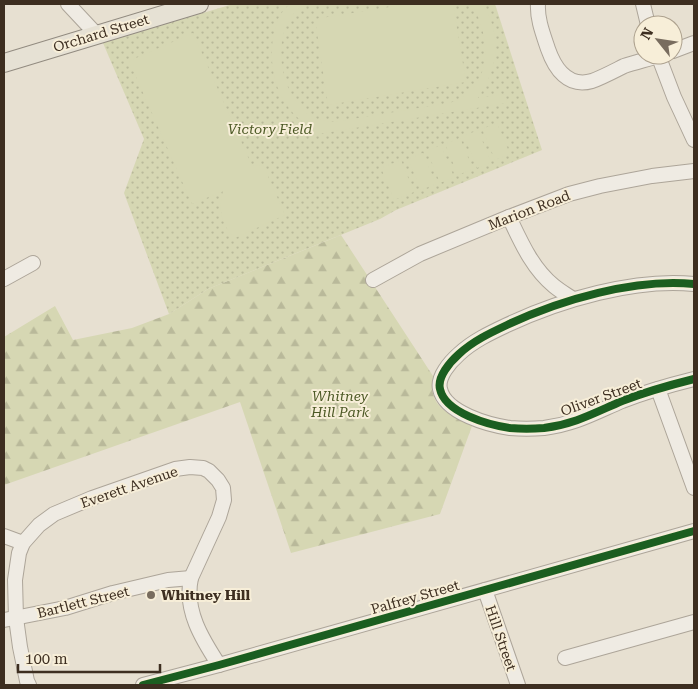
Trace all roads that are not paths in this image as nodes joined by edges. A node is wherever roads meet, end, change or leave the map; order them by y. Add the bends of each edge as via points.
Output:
1 (68, 4) edge
2 (199, 4) edge
3 (538, 4) edge
4 (97, 35) junction
5 (4, 63) edge
6 (633, 63) edge
7 (663, 65) edge
8 (694, 140) edge
9 (694, 171) edge
10 (509, 217) junction
11 (33, 263) dead end
12 (4, 279) edge
13 (373, 280) dead end
14 (694, 284) edge
15 (573, 299) junction
16 (694, 379) edge
17 (658, 389) junction
18 (694, 488) edge
19 (694, 532) edge
20 (4, 536) edge
21 (23, 543) junction
22 (191, 578) junction
23 (485, 590) junction
24 (10, 619) edge
25 (694, 622) edge
26 (565, 658) dead end
27 (219, 665) junction
28 (30, 685) edge
29 (143, 685) edge
30 (518, 685) edge

1 - 4 street
2 - 4 main road, Orchard Street
3 - 6 street via 538,18 553,63 570,80 593,80
4 - 5 main road, Orchard Street
7 - 8 street
9 - 10 street, Marion Road via 584,190
10 - 13 street, Marion Road via 420,254
10 - 15 street via 536,266 554,286
11 - 12 street
14 - 15 street via 642,286
15 - 17 street, Oliver Street via 524,317 468,346 450,363 442,377 440,388 449,404 465,415 494,425 524,429 572,422
16 - 17 street, Oliver Street
17 - 18 street
19 - 23 street, Palfrey Street
20 - 21 street
21 - 22 street, Everett Avenue via 54,514 92,498 175,469 203,468 218,480 224,500
21 - 24 street, Everett Avenue
22 - 24 street, Bartlett Street via 168,580 65,608
22 - 27 street, Everett Avenue via 189,588 195,622
23 - 27 street, Palfrey Street
23 - 30 street, Hill Street
24 - 28 street, Everett Avenue
25 - 26 street
27 - 29 street, Palfrey Street

